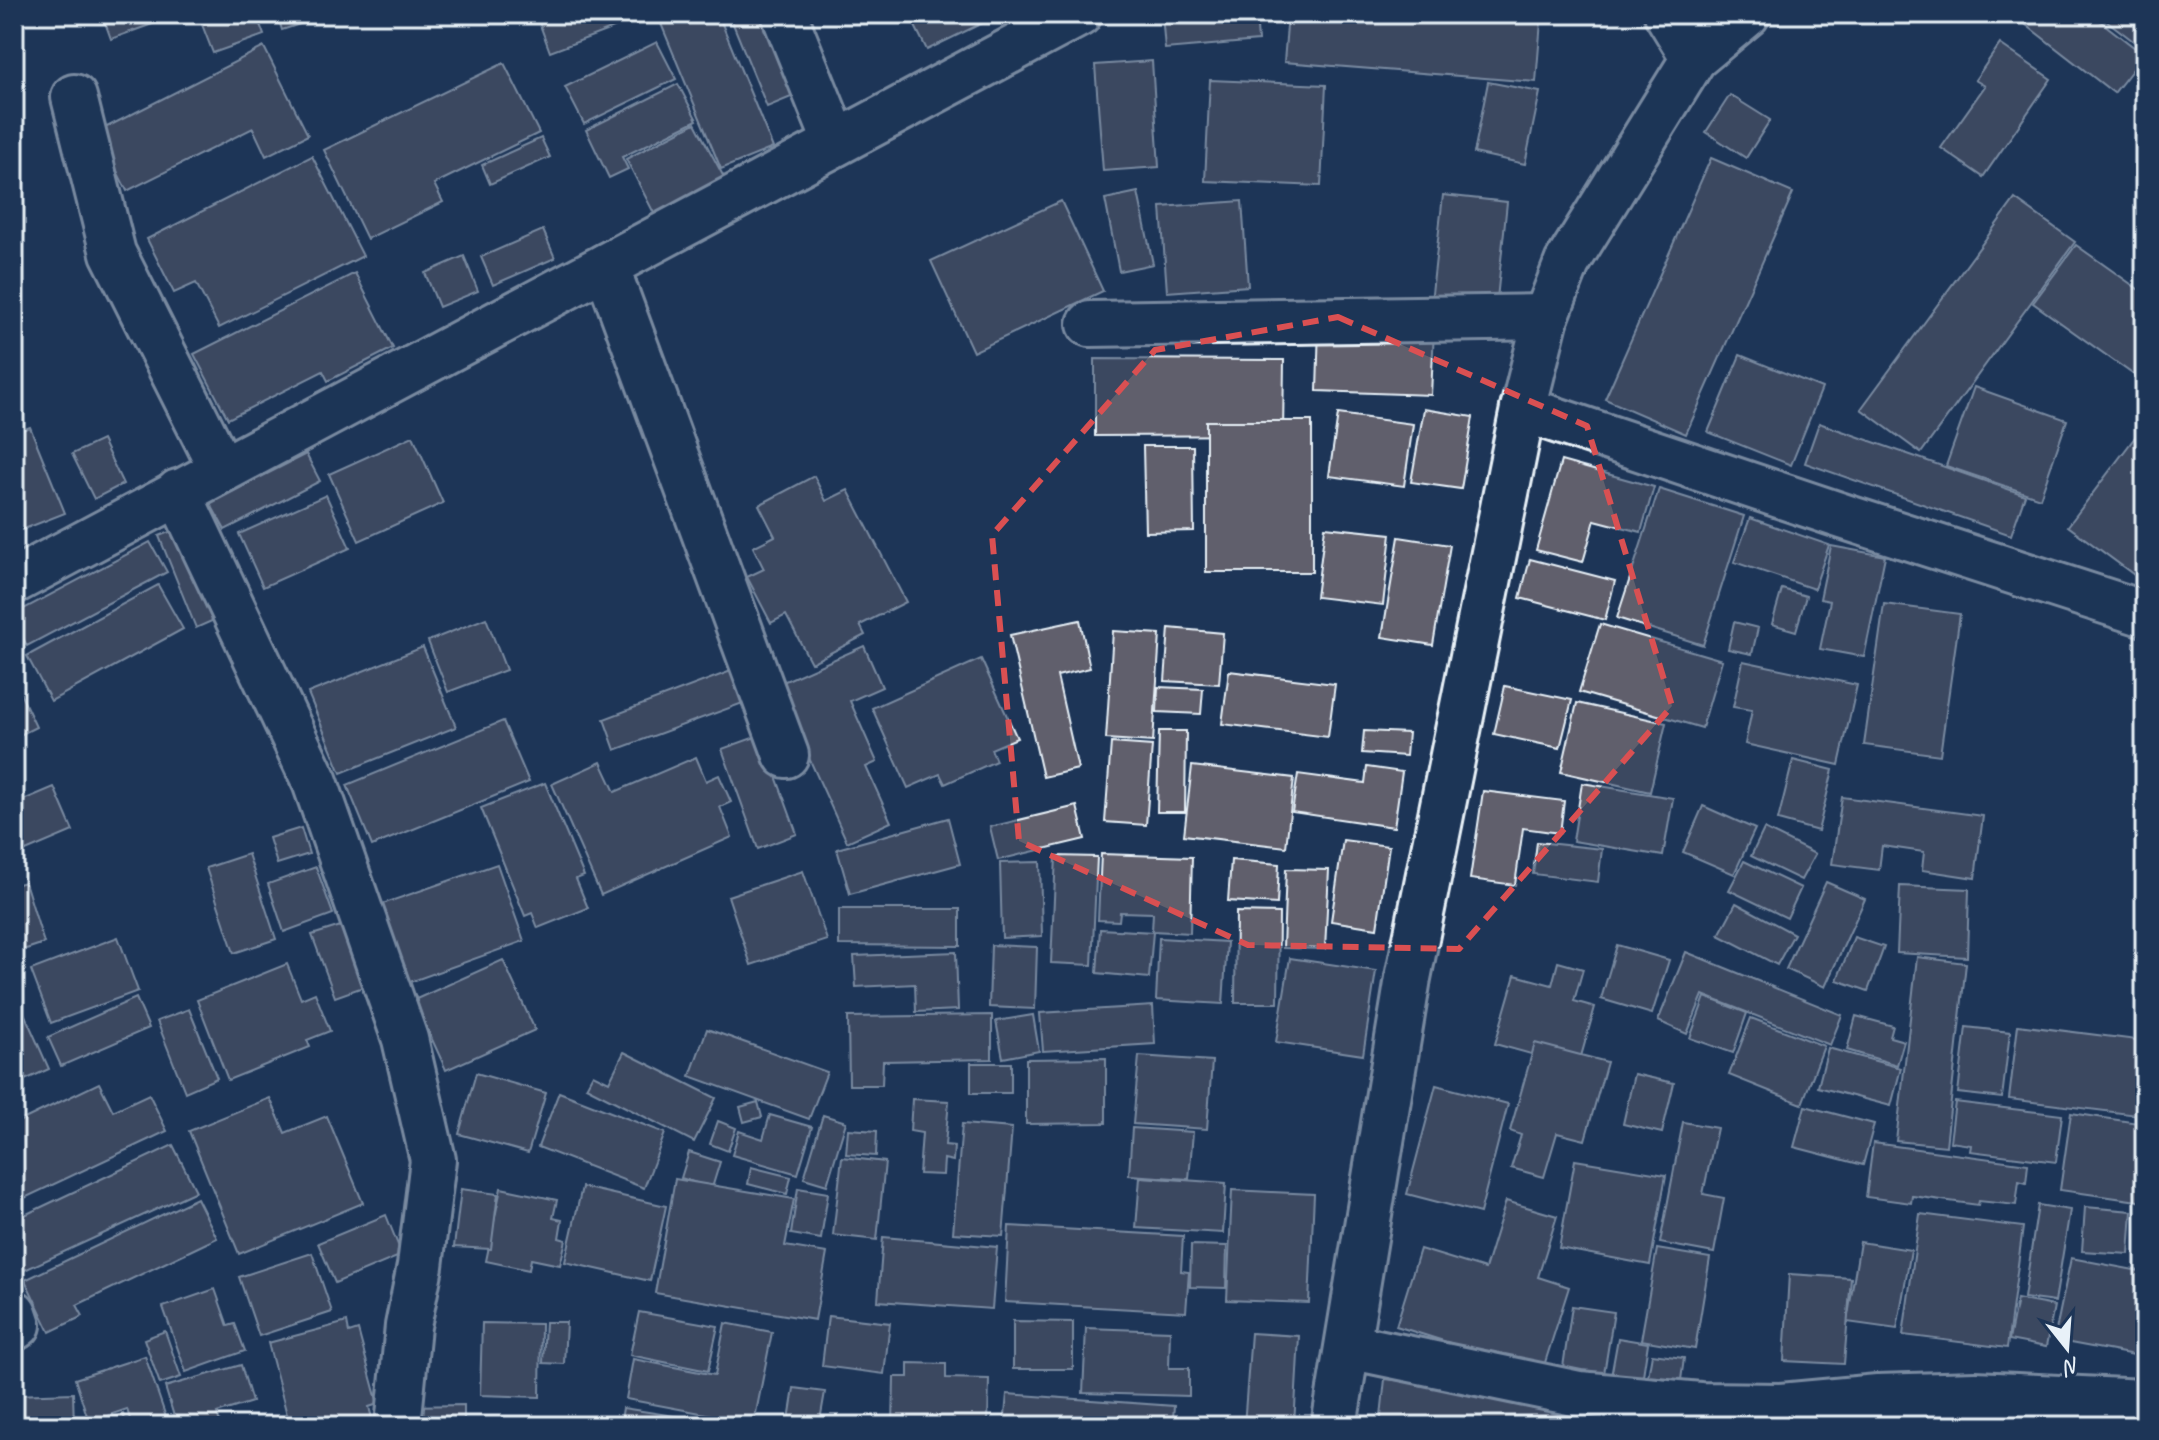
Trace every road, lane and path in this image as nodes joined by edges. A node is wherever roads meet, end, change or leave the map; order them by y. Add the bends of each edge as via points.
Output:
1 (784, 14) edge
2 (1079, 14) edge
3 (1667, 14) edge
4 (1747, 14) edge
5 (1694, 58) junction
6 (74, 97) dead end
7 (836, 143) junction
8 (606, 266) junction
9 (1546, 317) junction
10 (1090, 324) dead end
11 (1523, 409) junction
12 (222, 470) junction
13 (178, 492) junction
14 (14, 581) edge
15 (2145, 614) edge
16 (786, 755) dead end
17 (14, 1313) edge
18 (14, 1328) edge
19 (1348, 1346) junction
20 (2145, 1402) edge
21 (398, 1426) edge
22 (1334, 1426) edge
23 (1364, 1426) edge

1 - 7 street
2 - 7 street
3 - 5 street
4 - 5 street
5 - 9 street via 1567,263
6 - 12 street via 113,253
7 - 8 street
8 - 12 street
8 - 16 street
9 - 10 street
9 - 11 street
11 - 15 street
11 - 19 street via 1408,978
12 - 13 street
13 - 14 street
13 - 21 street via 315,782 408,1054 433,1160
17 - 18 street
19 - 20 street via 1579,1394 1700,1405 1781,1406 1975,1394
19 - 22 street
19 - 23 street

